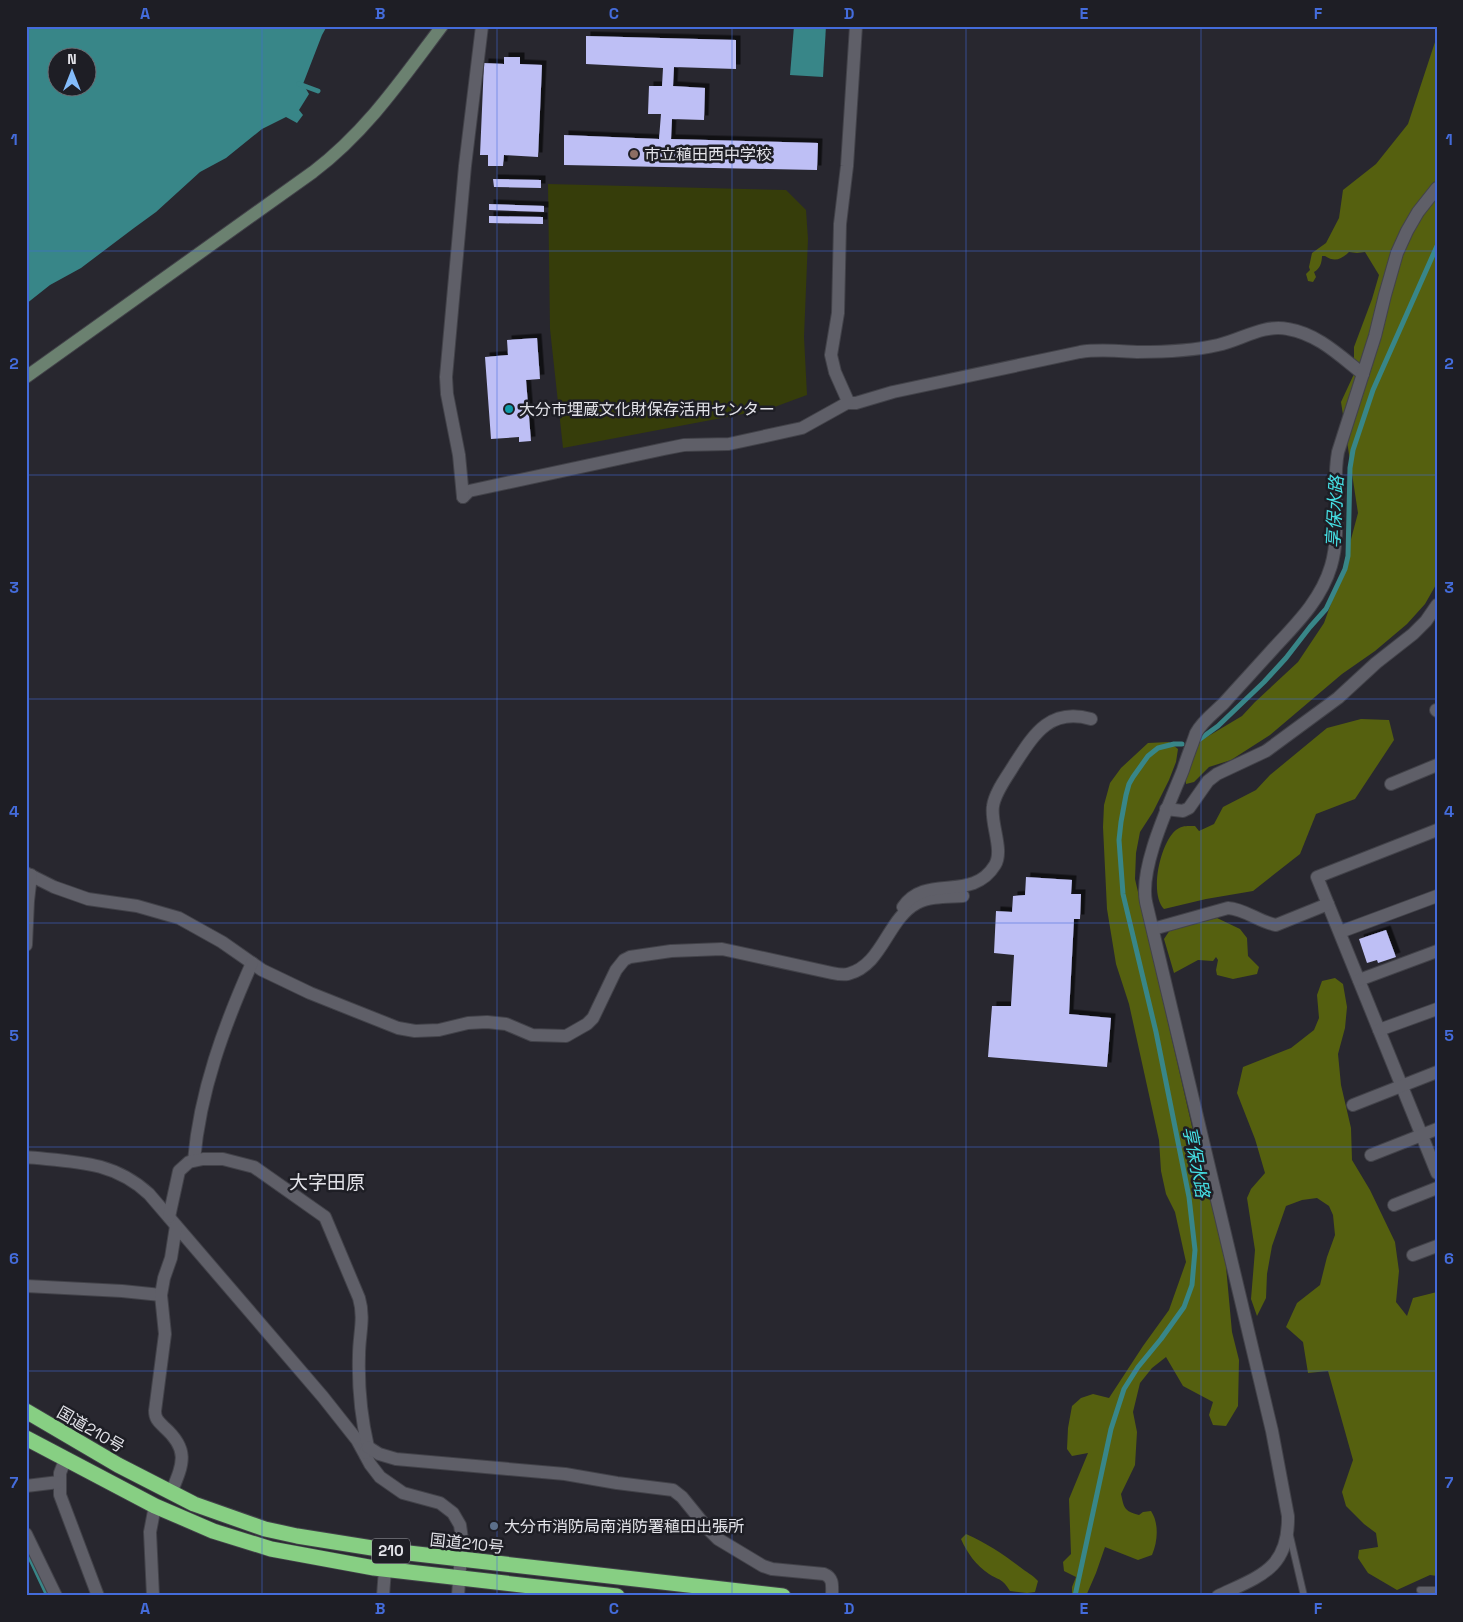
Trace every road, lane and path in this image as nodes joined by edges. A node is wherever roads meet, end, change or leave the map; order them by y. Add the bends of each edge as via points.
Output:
1 (442, 26) edge
2 (482, 26) edge
3 (856, 26) edge
4 (1437, 188) edge
5 (1363, 374) junction
6 (26, 377) edge
7 (848, 403) junction
8 (1437, 605) edge
9 (1091, 719) dead end
10 (1437, 765) edge
11 (1391, 784) dead end
12 (1166, 809) junction
13 (1437, 830) edge
14 (29, 874) edge
15 (963, 896) dead end
16 (1437, 896) edge
17 (1328, 904) junction
18 (898, 919) junction
19 (1153, 929) junction
20 (1340, 932) junction
21 (26, 945) edge
22 (1437, 951) edge
23 (252, 963) junction
24 (1359, 980) junction
25 (1437, 1008) edge
26 (1379, 1030) junction
27 (1437, 1072) edge
28 (1402, 1086) junction
29 (1352, 1105) dead end
30 (1437, 1129) edge
31 (1421, 1135) junction
32 (1371, 1155) dead end
33 (26, 1157) edge
34 (194, 1160) junction
35 (1437, 1174) edge
36 (1437, 1188) edge
37 (1394, 1205) dead end
38 (173, 1222) junction
39 (1437, 1246) edge
40 (1413, 1255) dead end
41 (26, 1286) edge
42 (161, 1295) junction
43 (26, 1411) edge
44 (26, 1438) edge
45 (366, 1450) junction
46 (65, 1460) junction
47 (59, 1482) junction
48 (26, 1486) edge
49 (171, 1493) junction
50 (154, 1506) junction
51 (1288, 1530) junction
52 (26, 1534) edge
53 (461, 1560) junction
54 (385, 1569) junction
55 (460, 1578) junction
56 (1420, 1590) dead end
57 (1437, 1590) edge
58 (56, 1596) edge
59 (98, 1596) edge
60 (153, 1596) edge
61 (383, 1596) edge
62 (458, 1596) edge
63 (617, 1596) edge
64 (783, 1596) edge
65 (832, 1596) edge
66 (1218, 1596) edge
67 (1304, 1596) edge

1 - 6 street via 378,111 339,151
2 - 7 street via 465,166 446,377 463,497 469,491 664,449 729,444 802,428
3 - 7 street via 840,224 838,313 831,355
4 - 5 street via 1410,224 1397,252
5 - 7 street via 1316,338 1278,328 1260,330 1210,347 1080,352
5 - 12 street via 1337,459 1334,553 1327,578 1307,611 1222,705 1202,722
8 - 12 street via 1413,634 1338,698 1266,750 1217,774 1189,808 1183,811
9 - 18 street via 1076,716 1055,720 1040,728 1031,738 995,800 993,815 998,858 993,869 975,884 917,893 909,899
10 - 11 street
12 - 19 street via 1145,886
13 - 17 street via 1317,877
14 - 21 street
14 - 23 street via 88,899 137,906 179,918
15 - 18 street via 924,900
16 - 20 street
17 - 19 street via 1276,925 1228,908
17 - 20 street
18 - 23 street via 876,954 864,966 847,974 722,949 630,957 616,970 593,1018 562,1037 532,1035 493,1022 468,1023 439,1030 403,1029 310,993
19 - 51 street via 1272,1431
20 - 24 street
22 - 24 street
23 - 34 street via 228,1018 202,1106
24 - 26 street
25 - 26 street
26 - 28 street
27 - 28 street
28 - 29 street
28 - 31 street
30 - 31 street
31 - 32 street
31 - 35 street
33 - 38 street via 90,1164 113,1170 141,1187
34 - 38 street via 179,1171
34 - 45 street via 223,1159 254,1167 327,1220 360,1298 363,1322 359,1390
36 - 37 street
38 - 42 street via 171,1258
38 - 45 street
39 - 40 street
41 - 42 street
42 - 49 street via 166,1334 155,1416 177,1439 183,1458
43 - 49 highway, 国道210号 / 210
44 - 46 highway, 210
45 - 53 street via 380,1477 398,1491 440,1503 453,1513 461,1530
45 - 65 street via 396,1459 565,1474 673,1490 722,1542 767,1568 829,1576
46 - 47 street
46 - 50 highway, 210
47 - 48 street
47 - 59 street via 64,1509
49 - 53 highway, 国道210号 / 210 via 214,1512 266,1529
50 - 54 highway, 210 via 222,1534 270,1549
50 - 60 street via 150,1532
51 - 66 street via 1274,1566
51 - 67 lane
52 - 58 street
53 - 55 street
53 - 64 highway, 国道210号 / 210
54 - 55 highway, 210
54 - 61 street
55 - 62 street
55 - 63 highway, 210
56 - 57 lane

